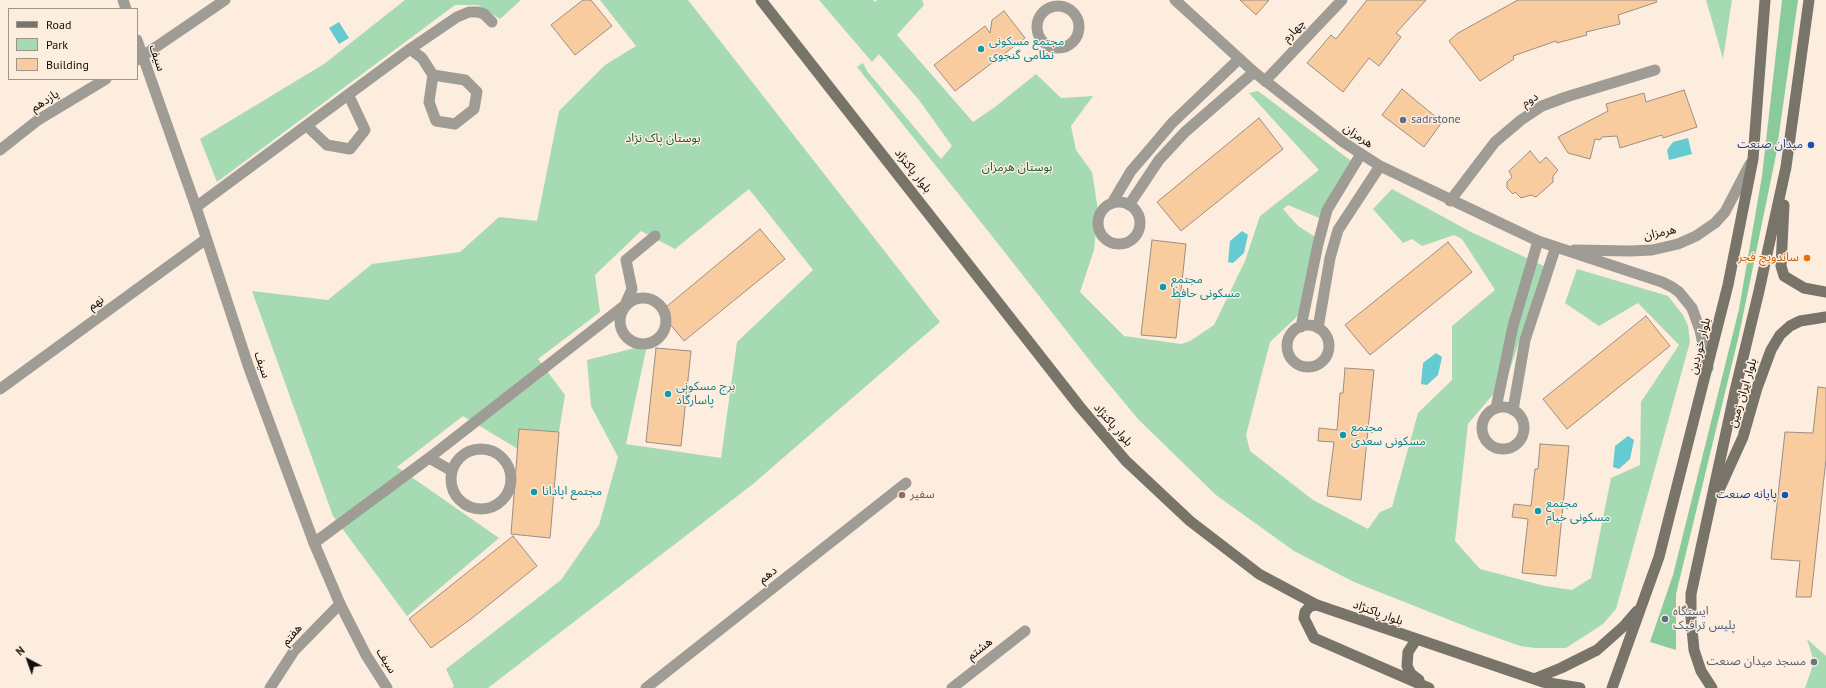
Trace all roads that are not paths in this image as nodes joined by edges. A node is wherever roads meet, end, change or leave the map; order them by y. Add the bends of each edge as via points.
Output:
1 (225, 0) edge
2 (761, 0) edge
3 (1044, 0) edge
4 (1175, 0) edge
5 (1342, 0) edge
6 (1765, 0) edge
7 (1809, 0) edge
8 (1061, 3) edge
9 (1043, 12) junction
10 (492, 22) dead end
11 (138, 46) edge
12 (410, 49) junction
13 (140, 58) edge
14 (1239, 59) junction
15 (1655, 70) dead end
16 (1254, 72) junction
17 (433, 75) junction
18 (104, 80) edge
19 (1264, 81) junction
20 (349, 96) junction
21 (1172, 123) junction
22 (307, 126) junction
23 (1185, 132) junction
24 (0, 150) edge
25 (1361, 154) junction
26 (1753, 159) junction
27 (1380, 166) junction
28 (1786, 167) junction
29 (1450, 200) junction
30 (1112, 203) junction
31 (1129, 204) junction
32 (196, 207) junction
33 (1323, 226) junction
34 (1338, 230) junction
35 (654, 236) dead end
36 (206, 239) junction
37 (1538, 242) junction
38 (1555, 248) junction
39 (1826, 292) edge
40 (625, 306) junction
41 (1518, 308) junction
42 (1533, 312) junction
43 (1826, 317) edge
44 (1301, 327) junction
45 (1318, 328) junction
46 (1708, 369) junction
47 (0, 389) edge
48 (1496, 408) junction
49 (1513, 410) junction
50 (428, 458) junction
51 (452, 471) junction
52 (906, 482) dead end
53 (1712, 505) junction
54 (314, 543) junction
55 (1647, 593) junction
56 (340, 604) junction
57 (1317, 605) junction
58 (1024, 631) dead end
59 (1416, 640) junction
60 (1534, 679) junction
61 (1427, 687) edge
62 (270, 688) edge
63 (387, 688) edge
64 (646, 688) edge
65 (952, 688) edge
66 (1580, 688) edge
67 (1612, 688) edge
68 (1712, 688) edge

1 - 13 street
2 - 57 main road, بلوار پاکنژاد via 1080,407 1126,461 1190,521 1259,574
3 - 9 street
4 - 14 street, هرمزان
5 - 19 street, چهارم
6 - 26 main road, بلوار خوردین
7 - 28 main road
8 - 9 street
8 - 9 street via 1074,13 1078,26 1074,40 1063,47 1050,46 1039,38 1037,24
10 - 12 street via 484,14 469,12 457,17
11 - 13 street, سیف
12 - 17 street via 422,58
12 - 20 street
13 - 32 street, سیف
14 - 16 street, هرمزان
14 - 21 street
15 - 29 street, دوم via 1542,106 1521,120 1490,148
16 - 19 street, هرمزان
16 - 23 street
17 - 17 street via 429,102 436,122 455,124 474,109 477,92 465,80
18 - 24 street, یازدهم via 38,120
19 - 25 street, هرمزان
20 - 22 street
20 - 22 street via 365,130 350,149 327,145
21 - 23 street
21 - 30 street via 1131,171
22 - 32 street
23 - 31 street via 1159,160
25 - 27 street, هرمزان
25 - 33 street via 1327,210
26 - 38 street, هرمزان via 1725,212 1696,236 1678,244 1630,252
26 - 46 main road, بلوار خوردین
27 - 29 street, هرمزان
27 - 34 street
28 - 39 main road via 1780,266 1784,276 1795,283 1804,288
28 - 53 main road
29 - 37 street, هرمزان
30 - 31 street
30 - 31 street via 1100,214 1098,227 1105,238 1117,244 1130,240 1139,229 1138,215
32 - 36 street, سیف
33 - 34 street
33 - 44 street
34 - 45 street via 1330,258
35 - 40 street via 626,260 632,289
36 - 47 street, نهم
36 - 54 street, سیف via 249,368
37 - 38 street, هرمزان
37 - 41 street
38 - 42 street
38 - 46 street, هرمزان via 1662,282 1679,292 1692,308 1700,330
40 - 40 street via 621,312 620,327 628,340 643,344 657,339 662,334 666,318 660,304 646,297 638,298
40 - 50 street
41 - 42 street
41 - 48 street
42 - 49 street via 1525,340
43 - 53 main road, بلوار ایران زمین via 1790,326 1780,335 1771,350 1736,456
44 - 45 street
44 - 45 street via 1289,337 1287,350 1294,362 1306,367 1319,364 1328,352 1327,339
46 - 55 main road, بلوار خوردین via 1659,557
48 - 49 street
48 - 49 street via 1484,419 1482,432 1489,444 1501,449 1514,446 1522,434 1522,421
50 - 51 street
50 - 54 street
51 - 51 street via 453,490 458,498 474,508 483,509 501,502 511,485 509,466 503,458 484,449 464,454
52 - 64 street, دهم
53 - 68 main road via 1691,594 1691,618 1696,659
54 - 56 street, سیف
55 - 60 main road via 1628,622 1597,650
55 - 67 main road, بلوار خوردین
56 - 62 street, هفتم via 294,651
56 - 63 street, سیف via 366,655
57 - 59 main road, بلوار پاکنژاد
57 - 61 main road via 1310,606 1304,618 1314,638
58 - 65 street, هشتم
59 - 60 main road, بلوار پاکنژاد
59 - 61 main road via 1408,652 1407,666 1411,674
60 - 66 main road, بلوار پاکنژاد

